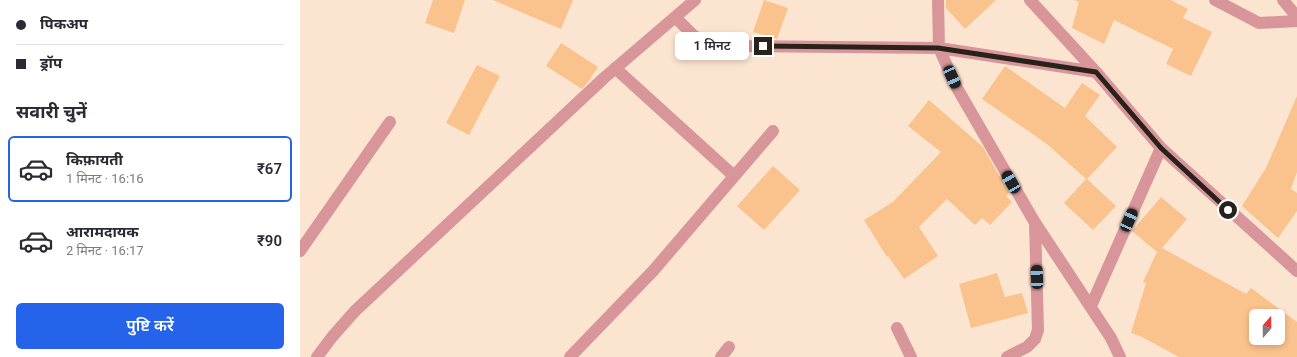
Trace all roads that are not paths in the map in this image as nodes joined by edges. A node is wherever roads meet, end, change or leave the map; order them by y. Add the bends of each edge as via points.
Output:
1 (695, 0) edge
2 (938, 0) edge
3 (1030, 0) edge
4 (1215, 0) edge
5 (1283, 0) edge
6 (675, 17) junction
7 (1297, 17) edge
8 (1297, 20) edge
9 (938, 48) junction
10 (615, 68) junction
11 (1096, 72) junction
12 (390, 122) dead end
13 (773, 131) dead end
14 (1161, 148) junction
15 (734, 176) junction
16 (1034, 221) junction
17 (300, 251) edge
18 (1297, 271) edge
19 (1091, 306) junction
20 (897, 328) dead end
21 (729, 347) dead end
22 (317, 357) edge
23 (570, 357) edge
24 (721, 357) edge
25 (910, 357) edge
26 (1007, 357) edge
27 (1120, 357) edge

1 - 6 street
2 - 9 street
3 - 11 street
4 - 8 street via 1259,22
5 - 7 street
6 - 9 street via 694,36 731,46
6 - 10 street
9 - 11 street
9 - 16 street via 957,88
10 - 15 street
10 - 22 street via 355,312
11 - 14 street
12 - 17 street
13 - 15 street
14 - 18 street
14 - 19 street
15 - 23 street via 653,270
16 - 19 street
16 - 26 street via 1038,330 1035,340 1027,347
19 - 27 street
20 - 25 street
21 - 24 street

